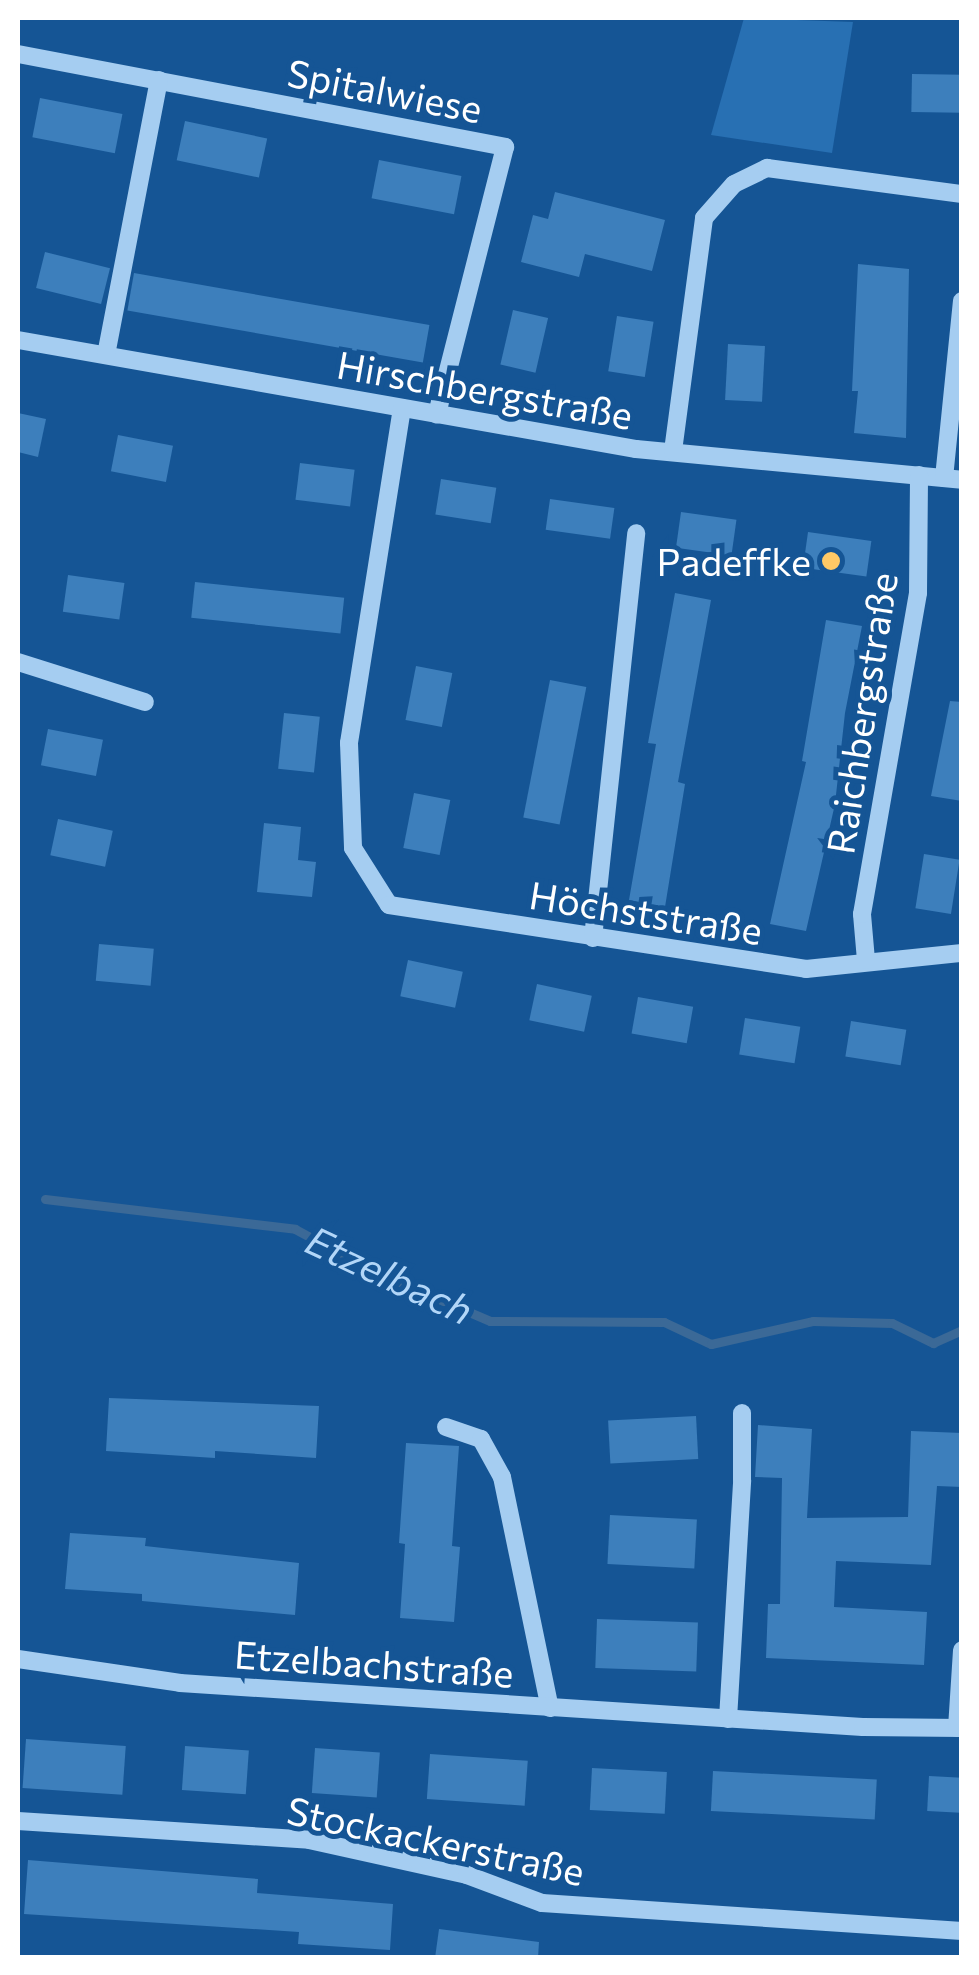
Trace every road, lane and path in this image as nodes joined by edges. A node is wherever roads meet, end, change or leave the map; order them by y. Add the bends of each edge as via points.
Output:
1 (18, 54) edge
2 (159, 80) junction
3 (962, 194) edge
4 (962, 301) edge
5 (18, 340) edge
6 (106, 356) junction
7 (402, 408) junction
8 (438, 414) junction
9 (674, 450) junction
10 (919, 475) junction
11 (953, 479) edge
12 (636, 532) dead end
13 (18, 662) edge
14 (145, 702) dead end
15 (593, 938) junction
16 (962, 952) edge
17 (866, 960) junction
18 (742, 1413) dead end
19 (446, 1427) dead end
20 (962, 1650) edge
21 (18, 1659) edge
22 (550, 1708) junction
23 (728, 1719) junction
24 (959, 1728) edge
25 (18, 1821) edge
26 (962, 1931) edge

1 - 2 street, Spitalwiese
2 - 6 street
2 - 8 street, Spitalwiese via 505,147
3 - 9 street via 767,168 734,184 704,218
4 - 11 street, Hirschbergstraße
5 - 6 street, Hirschbergstraße
6 - 7 street, Hirschbergstraße
7 - 8 street, Hirschbergstraße
7 - 15 street, Höchststraße via 348,743 352,848 389,905
8 - 9 street, Hirschbergstraße
9 - 10 street, Hirschbergstraße
10 - 11 street, Hirschbergstraße
10 - 17 street, Raichbergstraße via 918,593 862,914
12 - 15 street
13 - 14 street
15 - 17 street, Höchststraße via 806,969
16 - 17 street, Höchststraße
18 - 23 street
19 - 22 street via 480,1439 502,1477
20 - 24 street, Etzelbachstraße
21 - 22 street, Etzelbachstraße via 180,1683
22 - 23 street, Etzelbachstraße
23 - 24 street, Etzelbachstraße
25 - 26 street, Stockackerstraße via 309,1840 467,1874 542,1903

